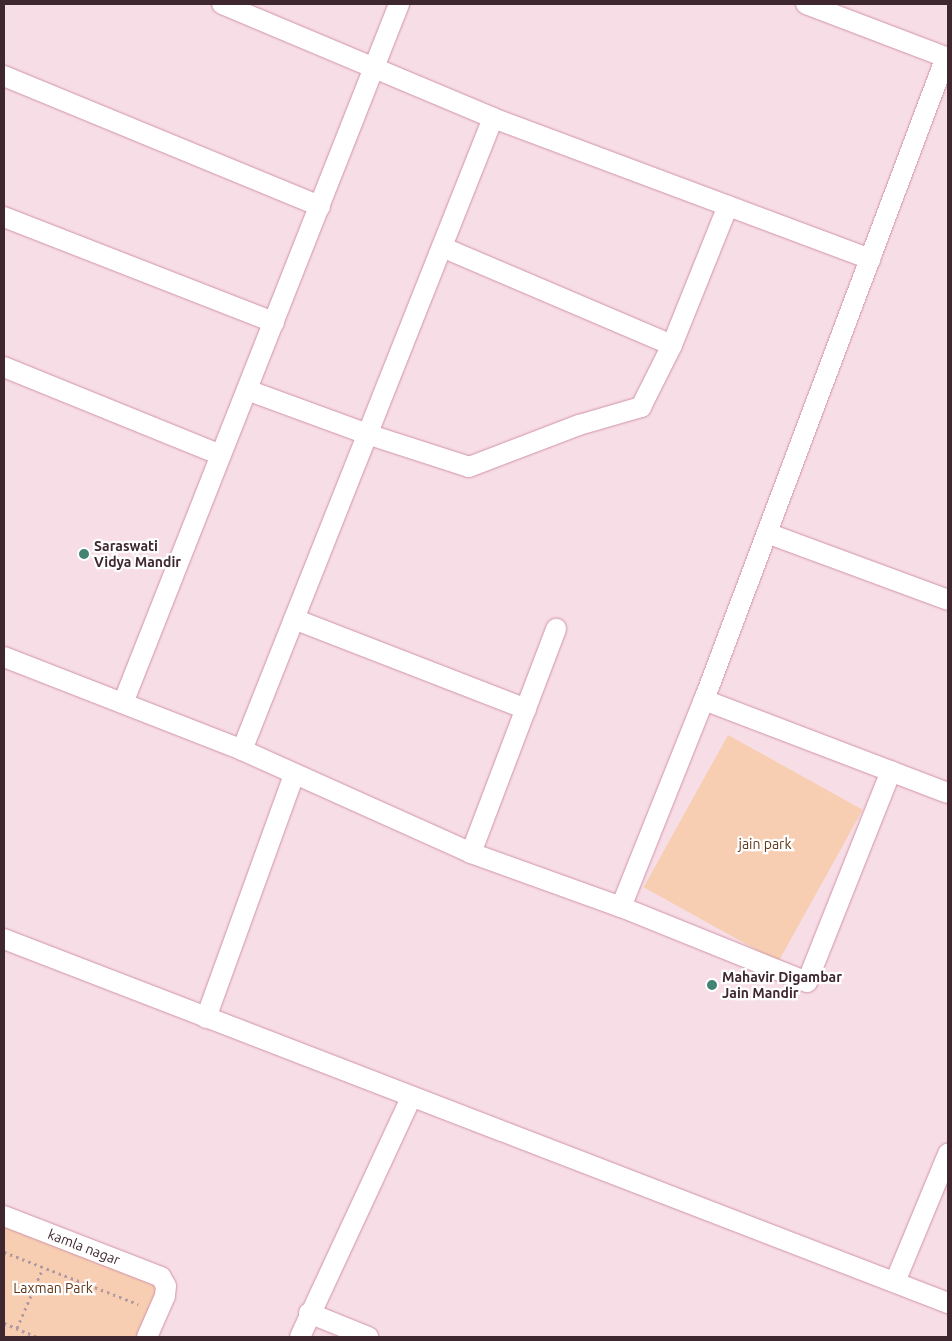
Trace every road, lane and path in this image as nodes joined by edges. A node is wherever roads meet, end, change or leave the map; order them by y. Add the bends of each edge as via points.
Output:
1 (222, 4) edge
2 (399, 4) edge
3 (806, 4) edge
4 (947, 57) edge
5 (375, 66) junction
6 (4, 76) edge
7 (493, 118) junction
8 (320, 206) junction
9 (728, 206) junction
10 (4, 217) edge
11 (442, 247) junction
12 (870, 259) junction
13 (274, 322) junction
14 (672, 345) junction
15 (4, 367) edge
16 (247, 390) junction
17 (367, 434) junction
18 (221, 456) junction
19 (767, 533) junction
20 (948, 600) edge
21 (294, 619) junction
22 (556, 629) dead end
23 (4, 657) edge
24 (704, 700) junction
25 (123, 703) junction
26 (526, 709) junction
27 (242, 750) junction
28 (891, 771) junction
29 (294, 775) junction
30 (948, 793) edge
31 (471, 853) junction
32 (621, 907) junction
33 (4, 939) edge
34 (206, 1018) junction
35 (411, 1098) junction
36 (948, 1154) edge
37 (4, 1216) edge
38 (4, 1252) edge
39 (43, 1268) junction
40 (895, 1282) junction
41 (948, 1303) edge
42 (135, 1313) dead end
43 (309, 1313) junction
44 (4, 1323) edge
45 (17, 1328) junction
46 (37, 1337) edge
47 (147, 1337) edge
48 (300, 1337) edge
49 (368, 1337) edge

1 - 5 street
2 - 5 street
3 - 4 street
4 - 12 street
5 - 7 street
5 - 8 street
6 - 8 street
7 - 9 street
7 - 11 street
8 - 13 street
9 - 12 street
9 - 14 street
10 - 13 street
11 - 14 street
11 - 17 street
12 - 19 street
13 - 16 street
14 - 17 street via 641,408 579,425 475,466 458,464
15 - 18 street
16 - 17 street
16 - 18 street
17 - 21 street
18 - 25 street
19 - 20 street
19 - 24 street
21 - 26 street
21 - 27 street
22 - 26 street
23 - 25 street
24 - 28 street
24 - 32 street
25 - 27 street
26 - 31 street
27 - 29 street
28 - 30 street
28 - 32 street via 807,982
29 - 31 street
29 - 34 street
31 - 32 street
33 - 34 street
34 - 35 street
35 - 40 street
35 - 43 street
36 - 40 street
37 - 47 street, kamla nagar via 164,1280 164,1296
38 - 39 path
39 - 42 path via 138,1304
39 - 45 path
40 - 41 street
43 - 48 street
43 - 49 street
44 - 45 path
45 - 46 path

